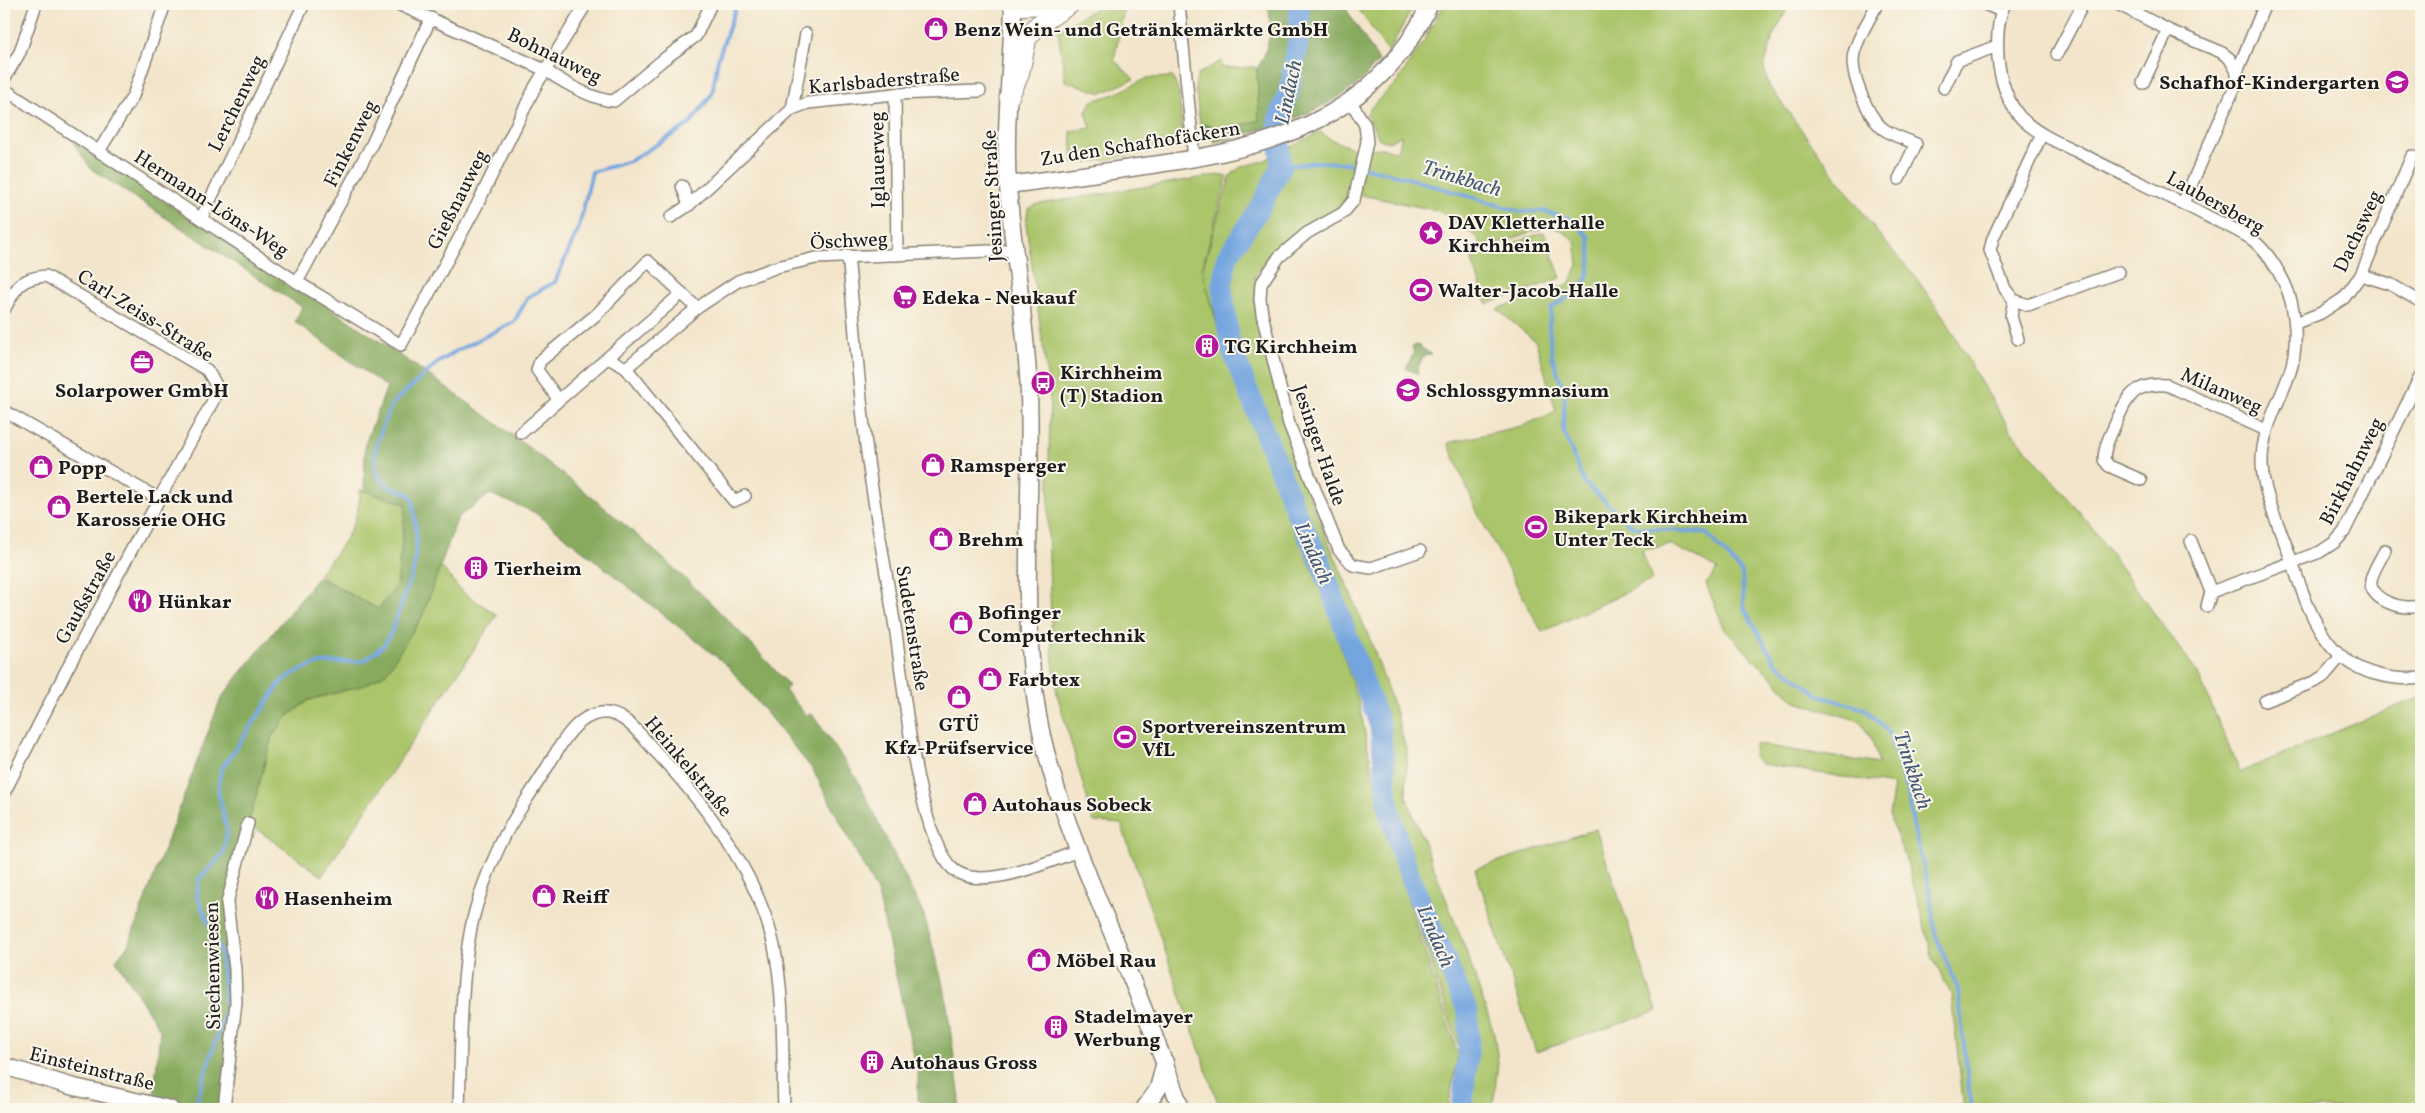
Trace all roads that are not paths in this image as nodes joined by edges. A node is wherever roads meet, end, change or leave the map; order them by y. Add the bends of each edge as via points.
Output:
1 (36, 4) edge
2 (165, 4) edge
3 (304, 4) edge
4 (398, 4) edge
5 (586, 4) edge
6 (711, 4) edge
7 (1057, 4) edge
8 (1070, 4) edge
9 (1179, 4) edge
10 (1430, 4) edge
11 (1877, 4) edge
12 (1985, 4) edge
13 (2083, 4) edge
14 (2118, 4) edge
15 (2265, 4) edge
16 (1013, 5) edge
17 (2003, 8) edge
18 (431, 18) junction
19 (2168, 30) junction
20 (806, 34) dead end
21 (1997, 46) junction
22 (2057, 54) dead end
23 (545, 70) junction
24 (2237, 72) junction
25 (4, 80) edge
26 (2143, 83) dead end
27 (1944, 88) dead end
28 (4, 89) edge
29 (980, 91) dead end
30 (895, 94) junction
31 (1009, 97) junction
32 (1351, 102) junction
33 (792, 109) junction
34 (2042, 134) junction
35 (99, 151) junction
36 (2412, 156) dead end
37 (1194, 159) junction
38 (1899, 179) dead end
39 (1008, 184) junction
40 (682, 186) dead end
41 (2183, 203) junction
42 (689, 205) junction
43 (671, 217) dead end
44 (201, 219) junction
45 (1014, 250) junction
46 (848, 255) junction
47 (897, 255) junction
48 (2119, 272) dead end
49 (2361, 275) junction
50 (297, 282) junction
51 (682, 293) junction
52 (2014, 300) junction
53 (2421, 302) edge
54 (697, 308) junction
55 (4, 310) edge
56 (2296, 323) junction
57 (2018, 338) dead end
58 (401, 345) joint
59 (608, 358) junction
60 (626, 368) junction
61 (2421, 374) edge
62 (558, 399) junction
63 (4, 411) edge
64 (2266, 430) junction
65 (521, 433) dead end
66 (2142, 480) dead end
67 (745, 496) dead end
68 (160, 499) junction
69 (2192, 541) dead end
70 (2385, 550) dead end
71 (1420, 551) dead end
72 (2292, 562) junction
73 (2211, 592) junction
74 (2421, 605) edge
75 (2207, 606) dead end
76 (2341, 656) junction
77 (2421, 678) edge
78 (2265, 701) dead end
79 (4, 793) edge
80 (248, 823) dead end
81 (1078, 851) junction
82 (1165, 1062) junction
83 (4, 1066) edge
84 (170, 1109) edge
85 (224, 1109) edge
86 (459, 1109) edge
87 (784, 1109) edge
88 (1144, 1109) edge
89 (1181, 1109) edge

1 - 25 street via 20,52
2 - 35 street via 133,96
3 - 44 street, Lerchenweg
4 - 18 street, Bohnauweg
5 - 23 street, Gießnauweg
6 - 23 street, Bohnauweg via 696,36 614,101 598,97
7 - 16 main road
8 - 31 main road via 1038,25 1027,38 1019,75
9 - 37 street
10 - 32 main road, Zu den Schafhofäckern via 1386,70
11 - 38 street via 1854,52 1853,61 1858,87 1881,128 1916,144
12 - 17 street
13 - 22 street
14 - 19 street
15 - 24 street
16 - 31 main road, Jesinger Straße
17 - 21 street, Laubersberg
18 - 23 street, Bohnauweg
18 - 50 street, Finkenweg via 371,146
19 - 24 street via 2220,52 2230,59
19 - 26 street
20 - 33 street, Karlsbaderstraße
21 - 27 street via 1957,61
21 - 34 street, Laubersberg via 1999,72 2006,93 2021,117
23 - 58 street, Gießnauweg via 476,208
24 - 41 street via 2237,82
28 - 35 street, Hermann-Löns-Weg
29 - 30 street, Karlsbaderstraße
30 - 33 street, Karlsbaderstraße via 808,103
30 - 47 street, Iglauerweg
31 - 39 main road, Jesinger Straße
32 - 37 main road, Zu den Schafhofäckern via 1309,126 1258,145
32 - 71 street, Jesinger Halde via 1365,126 1368,142 1354,200 1343,213 1294,243 1268,271 1261,284 1262,314 1289,424 1339,550 1353,565 1371,568
33 - 42 street, Karlsbaderstraße
34 - 41 street, Laubersberg
34 - 52 street via 1990,250 2004,289
35 - 44 street, Hermann-Löns-Weg
36 - 49 street, Dachsweg
37 - 39 main road, Zu den Schafhofäckern
39 - 45 main road, Jesinger Straße
40 - 42 street
41 - 56 street, Laubersberg via 2253,240 2260,247 2285,283
42 - 43 street, Karlsbaderstraße
44 - 50 street, Hermann-Löns-Weg
45 - 47 street, Öschweg
45 - 81 main road, Jesinger Straße via 1025,322 1029,396 1029,646 1042,731 1060,800
46 - 47 street, Öschweg
46 - 54 street, Öschweg via 777,266 738,281
46 - 81 street, Sudetenstraße via 869,466 905,699 932,838 941,857 955,871 985,879
48 - 52 street via 2028,305
49 - 53 street via 2390,284
49 - 56 street, Dachsweg via 2344,298 2321,313
50 - 58 street, Hermann-Löns-Weg
51 - 54 street
51 - 59 street
51 - 62 street via 648,261 597,314 540,361 536,370
52 - 57 street via 2011,316
54 - 60 street, Öschweg
55 - 68 street, Carl-Zeiss-Straße via 16,287 30,277 46,276 207,370 215,383 214,399
56 - 64 street, Laubersberg via 2291,369
59 - 60 street
59 - 62 street
60 - 67 street via 734,501
61 - 72 street, Birkhahnweg via 2344,532 2328,548
62 - 65 street
63 - 68 street
64 - 66 street, Milanweg via 2167,385 2142,387 2126,402 2104,451 2104,460 2109,466
64 - 72 street, Laubersberg via 2262,464 2269,499
68 - 79 street, Gaußstraße
69 - 73 street
70 - 74 street via 2371,579 2376,594 2406,609
72 - 73 street, Birkhahnweg
72 - 76 street, Laubersberg via 2308,609 2326,642
73 - 75 street
76 - 77 street, Laubersberg via 2363,671 2381,676
76 - 78 street via 2316,681
80 - 85 street, Siechenwiesen via 227,903 236,1002
81 - 82 main road, Jesinger Straße
82 - 88 main road via 1158,1089
82 - 89 main road, Jesinger Straße
83 - 84 main road, Einsteinstraße via 70,1086
86 - 87 street, Heinkelstraße via 466,968 471,928 484,888 504,837 555,754 585,718 602,713 614,714 629,724 684,782 720,831 748,879 768,927 778,969

